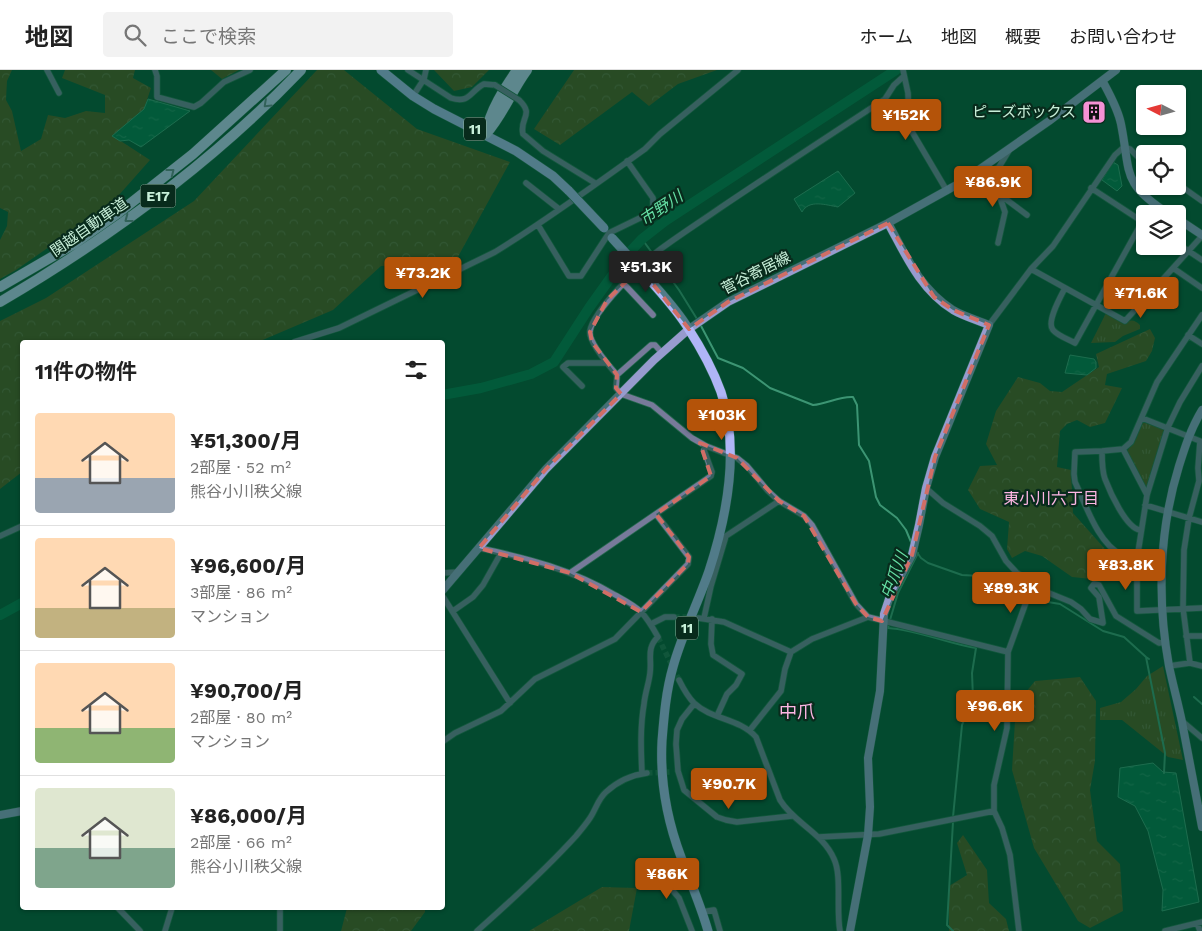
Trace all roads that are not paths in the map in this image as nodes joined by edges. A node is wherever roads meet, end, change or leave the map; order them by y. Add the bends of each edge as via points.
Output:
1 (47, 70) edge
2 (155, 70) edge
3 (250, 70) edge
4 (286, 70) edge
5 (301, 70) edge
6 (380, 70) edge
7 (408, 70) edge
8 (426, 70) edge
9 (518, 70) edge
10 (527, 70) edge
11 (738, 70) edge
12 (1116, 70) edge
13 (904, 73) edge
14 (424, 79) junction
15 (1103, 82) junction
16 (59, 93) dead end
17 (413, 96) junction
18 (486, 134) junction
19 (1011, 148) junction
20 (1124, 148) junction
21 (1136, 155) edge
22 (628, 161) junction
23 (992, 172) junction
24 (963, 181) junction
25 (526, 183) dead end
26 (595, 183) junction
27 (1091, 188) junction
28 (1186, 190) edge
29 (947, 191) junction
30 (999, 194) junction
31 (1202, 201) edge
32 (1155, 205) edge
33 (559, 209) junction
34 (1027, 215) dead end
35 (1136, 218) edge
36 (888, 223) junction
37 (1186, 224) edge
38 (538, 226) junction
39 (609, 233) junction
40 (1136, 235) edge
41 (1202, 235) edge
42 (998, 243) dead end
43 (1188, 251) junction
44 (1202, 260) edge
45 (1173, 268) junction
46 (1031, 269) junction
47 (624, 284) junction
48 (0, 287) edge
49 (1065, 288) junction
50 (1202, 288) edge
51 (0, 302) edge
52 (1096, 305) junction
53 (653, 315) dead end
54 (1202, 315) edge
55 (989, 324) junction
56 (689, 329) junction
57 (1188, 336) junction
58 (300, 340) edge
59 (1202, 344) edge
60 (662, 353) junction
61 (606, 363) junction
62 (1202, 366) edge
63 (618, 375) junction
64 (582, 386) dead end
65 (621, 394) junction
66 (1202, 410) edge
67 (1142, 418) junction
68 (1168, 427) junction
69 (1189, 436) junction
70 (706, 446) junction
71 (1123, 449) junction
72 (1102, 451) junction
73 (730, 456) junction
74 (926, 488) junction
75 (1146, 495) junction
76 (779, 501) junction
77 (1145, 505) junction
78 (1167, 512) junction
79 (656, 514) junction
80 (1189, 518) junction
81 (1202, 522) edge
82 (20, 527) edge
83 (1140, 530) junction
84 (0, 536) edge
85 (479, 548) junction
86 (501, 553) junction
87 (1137, 560) junction
88 (445, 572) edge
89 (459, 572) junction
90 (570, 573) junction
91 (1033, 583) junction
92 (445, 588) edge
93 (445, 599) edge
94 (1183, 608) junction
95 (1202, 608) edge
96 (1162, 609) junction
97 (453, 611) junction
98 (641, 612) junction
99 (674, 617) tunnel mouth
100 (868, 617) junction
101 (712, 619) junction
102 (882, 621) junction
103 (651, 624) junction
104 (1186, 636) junction
105 (1202, 636) edge
106 (1166, 642) junction
107 (791, 652) junction
108 (1008, 652) junction
109 (1190, 663) junction
110 (1169, 666) junction
111 (1202, 666) edge
112 (679, 680) tunnel mouth
113 (510, 703) junction
114 (694, 704) junction
115 (717, 716) junction
116 (1182, 721) junction
117 (750, 730) junction
118 (1202, 738) edge
119 (445, 740) edge
120 (678, 771) junction
121 (670, 772) tunnel mouth
122 (20, 811) edge
123 (994, 811) junction
124 (0, 815) edge
125 (792, 816) junction
126 (1202, 823) edge
127 (868, 835) junction
128 (819, 837) junction
129 (650, 865) dead end
130 (120, 910) edge
131 (171, 910) edge
132 (280, 910) edge
133 (702, 912) junction
134 (1200, 923) edge
135 (140, 931) edge
136 (165, 931) edge
137 (280, 931) edge
138 (477, 931) edge
139 (692, 931) edge
140 (708, 931) edge
141 (720, 931) edge
142 (840, 931) edge
143 (850, 931) edge
144 (1019, 931) edge
145 (1165, 931) edge
146 (1200, 931) edge

1 - 16 street
2 - 3 street via 157,97 194,107 224,82
48 -> 4 highway, 関越自動車道 / E17 via 74,244 117,214 193,154
5 -> 51 highway, 関越自動車道 / E17 via 244,125 152,201 80,253
6 - 17 main road, 11
7 - 14 street
8 - 14 street
9 - 18 highway via 496,104
10 - 18 highway
11 - 22 street
12 - 15 street, 菅谷寄居線
13 - 29 street via 911,130
13 - 47 street via 885,99 657,252
14 - 17 street
14 - 26 street, bridge via 457,100 469,97 484,84 494,85 519,100 527,109 523,134 543,151
15 - 19 street, 菅谷寄居線
15 - 20 street via 1117,111
17 - 18 main road, 11
18 - 39 main road, 11, bridge via 534,162 570,190
19 - 23 street
19 - 24 street, 菅谷寄居線
20 - 21 street
20 - 27 street
20 - 32 street via 1128,170 1136,186
22 - 26 street
22 - 39 street via 653,198 653,207 644,216
23 - 24 street
23 - 30 street
24 - 29 street, 菅谷寄居線
25 - 33 street
26 - 33 street
27 - 35 street
27 - 46 street via 1052,246
28 - 31 street
29 - 36 street, 菅谷寄居線
30 - 34 street
30 - 42 street via 1005,212
33 - 38 street
36 - 55 street via 914,270 934,297 953,310
36 - 56 street, 菅谷寄居線 via 728,302
37 - 41 street
38 - 39 street via 569,276 576,277 586,271
38 - 58 street via 495,252 348,324
39 - 56 main road, 11, bridge
40 - 52 street
41 - 43 street
43 - 44 street
43 - 45 street
45 - 50 street
45 - 52 street via 1125,321
46 - 49 street
46 - 55 street
47 - 53 street
47 - 61 street via 607,300 590,332 592,342
49 - 52 street
49 - 52 street via 1051,322 1053,330 1074,343
54 - 57 street
55 - 74 street via 935,457
56 - 60 street, 菅谷寄居線
56 - 73 main road, 11 via 721,392
57 - 59 street
57 - 67 street via 1157,382
60 - 63 street via 651,345
60 - 65 street, 菅谷寄居線
61 - 63 street
61 - 64 street via 568,363 563,367
62 - 68 street
63 - 65 street via 616,388
65 - 70 street via 652,405
65 - 85 street, 菅谷寄居線 via 546,469
66 - 69 street
67 - 68 street
67 - 71 street via 1131,442
68 - 69 street
68 - 75 street
69 - 78 street
69 - 80 street via 1200,441 1199,481
70 - 73 street
70 - 79 street via 704,450 711,476
71 - 72 street
71 - 75 street
72 - 83 street via 1109,488 1126,521
72 - 87 street via 1075,452 1075,482 1102,539 1122,555
73 - 76 street via 747,466
73 - 133 main road, 11 via 720,530 709,571 673,665 662,743 667,811
74 - 91 street via 992,536 1006,561
74 - 102 street via 913,549 890,596
75 - 77 street
76 - 100 street via 804,516 812,525 856,604
76 - 101 street via 726,536 701,618
77 - 78 street
77 - 83 street
78 - 80 street
78 - 96 street
79 - 90 street
79 - 98 street via 689,560
80 - 81 street
80 - 94 street via 1184,550
82 - 84 street
83 - 87 street
85 - 86 street
85 - 89 street, 菅谷寄居線
86 - 90 street
86 - 97 street via 483,585 473,597
87 - 96 street via 1136,611
88 - 89 street
89 - 92 street, 菅谷寄居線
90 - 98 street
91 - 106 street via 1071,602 1090,619 1103,624 1099,597 1091,588 1094,584 1099,585 1116,616 1159,643
91 - 108 street
93 - 97 street
94 - 95 street
94 - 96 street
94 - 104 street
96 - 106 street
97 - 113 street
98 - 103 street
98 - 113 street via 614,639 536,679
99 - 103 street via 665,617
100 - 102 street
100 - 107 street via 812,639
101 - 107 street
101 - 115 street via 713,655 742,674 727,694
102 - 108 street
102 - 127 street via 880,691 868,758
103 - 138 street via 658,637 650,650 644,704 641,736 644,774 630,776 606,792 583,828 562,852
104 - 105 street
104 - 109 street
106 - 110 street
107 - 117 street via 781,691
108 - 123 street via 1007,728 994,785
109 - 110 street
109 - 111 street
110 - 116 street
112 - 114 street
113 - 119 street via 501,711
114 - 115 street
114 - 120 street via 677,730
115 - 117 street
116 - 118 street
116 - 126 street
117 - 125 street via 760,743 780,800
120 - 121 street
120 - 125 street via 684,790 717,817 737,822
122 - 124 street
123 - 127 street
123 - 144 street via 1010,855
125 - 128 street
127 - 128 street
127 - 143 street
128 - 142 street via 834,859 838,872
129 - 139 street via 679,898
130 - 135 street
131 - 136 street
132 - 137 street
133 - 140 main road, 11
133 - 141 street via 714,910
134 - 145 street
134 - 146 street

